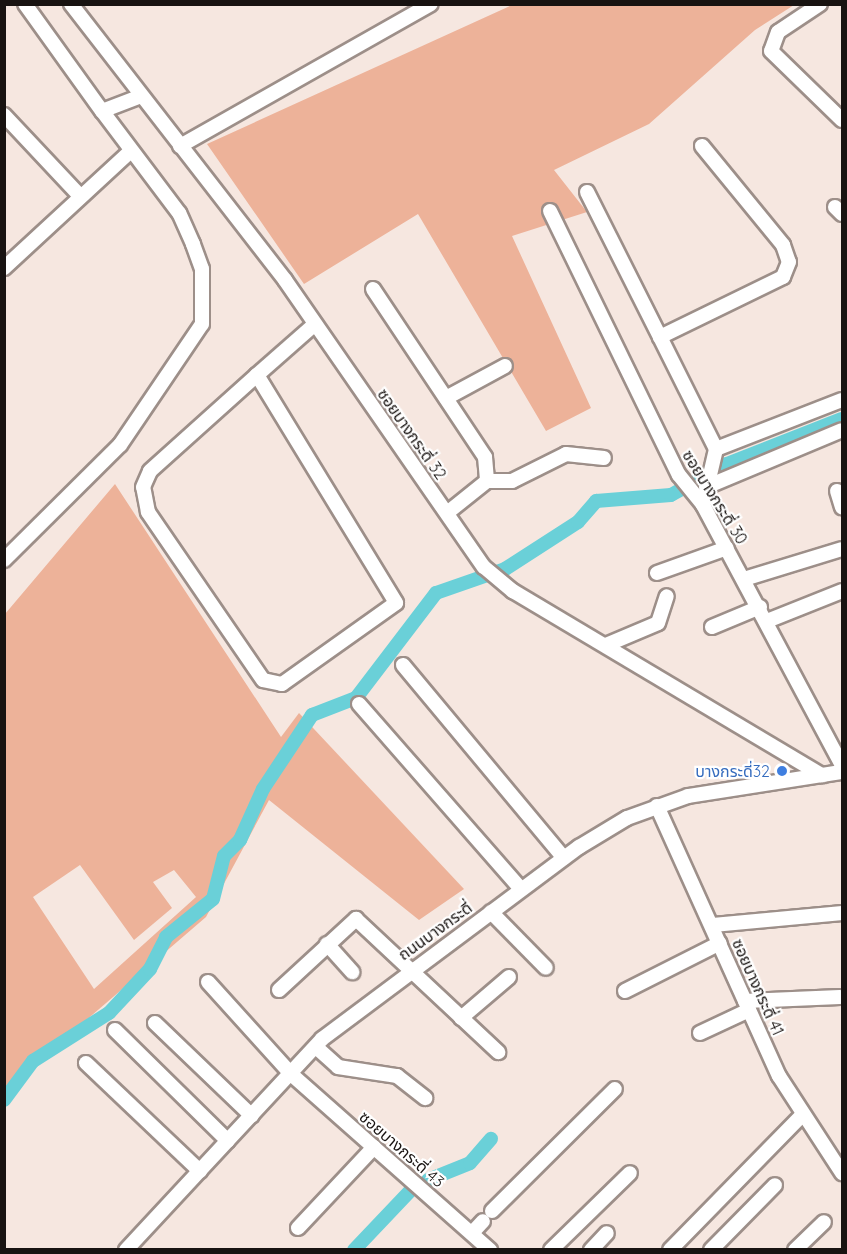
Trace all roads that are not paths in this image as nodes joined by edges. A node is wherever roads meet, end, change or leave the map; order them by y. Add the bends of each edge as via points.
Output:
1 (25, 4) edge
2 (71, 4) edge
3 (431, 4) edge
4 (820, 4) edge
5 (141, 96) junction
6 (102, 111) junction
7 (4, 115) edge
8 (843, 120) edge
9 (180, 146) junction
10 (702, 146) dead end
11 (131, 150) junction
12 (587, 192) dead end
13 (81, 197) junction
14 (550, 212) dead end
15 (4, 268) edge
16 (374, 289) dead end
17 (315, 324) junction
18 (660, 337) junction
19 (505, 366) dead end
20 (257, 375) junction
21 (446, 398) junction
22 (843, 400) edge
23 (843, 430) edge
24 (604, 458) dead end
25 (711, 468) junction
26 (487, 481) junction
27 (837, 491) dead end
28 (704, 505) junction
29 (843, 507) edge
30 (447, 513) junction
31 (727, 548) junction
32 (843, 549) edge
33 (4, 560) edge
34 (657, 573) dead end
35 (744, 579) junction
36 (843, 591) edge
37 (667, 596) dead end
38 (760, 607) junction
39 (767, 621) junction
40 (712, 627) dead end
41 (606, 645) junction
42 (403, 665) dead end
43 (360, 704) dead end
44 (843, 765) edge
45 (843, 772) edge
46 (822, 776) junction
47 (657, 806) junction
48 (564, 858) junction
49 (521, 889) junction
50 (491, 912) junction
51 (843, 913) edge
52 (713, 925) junction
53 (720, 943) junction
54 (327, 944) junction
55 (546, 968) dead end
56 (408, 971) junction
57 (352, 972) dead end
58 (509, 977) dead end
59 (208, 982) dead end
60 (279, 990) dead end
61 (625, 991) dead end
62 (840, 997) dead end
63 (747, 1006) junction
64 (461, 1018) junction
65 (155, 1023) dead end
66 (116, 1030) dead end
67 (700, 1033) dead end
68 (316, 1047) junction
69 (498, 1052) dead end
70 (86, 1063) dead end
71 (291, 1074) junction
72 (615, 1089) dead end
73 (425, 1098) dead end
74 (252, 1116) junction
75 (801, 1116) junction
76 (228, 1141) junction
77 (374, 1147) junction
78 (200, 1171) junction
79 (630, 1173) dead end
80 (843, 1173) edge
81 (775, 1185) dead end
82 (824, 1222) dead end
83 (298, 1228) dead end
84 (607, 1233) dead end
85 (478, 1243) edge
86 (126, 1250) edge
87 (551, 1250) edge
88 (591, 1250) edge
89 (670, 1250) edge
90 (711, 1250) edge
91 (795, 1250) edge

1 - 6 street
2 - 5 street, ซอยบางกระดี่ 32
3 - 9 street
4 - 8 street via 778,32 771,51
5 - 6 street
5 - 9 street, ซอยบางกระดี่ 32
6 - 11 street
7 - 13 street
9 - 17 street, ซอยบางกระดี่ 32
10 - 18 street via 783,245 788,270
11 - 13 street
11 - 33 street via 178,213 193,244 202,269 202,324 120,445
12 - 18 street
13 - 15 street
14 - 28 street, ซอยบางกระดี่ 30 via 681,478
16 - 21 street
17 - 20 street
17 - 30 street, ซอยบางกระดี่ 32
18 - 25 street
19 - 21 street
20 - 20 street via 150,471 144,500 263,680 282,684 396,603
21 - 26 street via 484,457
22 - 25 street
23 - 25 street
24 - 26 street via 566,454 512,481
25 - 28 street
26 - 30 street
27 - 29 street
28 - 31 street, ซอยบางกระดี่ 30
30 - 41 street, ซอยบางกระดี่ 32 via 496,579
31 - 34 street
31 - 35 street, ซอยบางกระดี่ 30
32 - 35 street
35 - 38 street, ซอยบางกระดี่ 30
36 - 39 street
37 - 41 street via 658,623
38 - 39 street, ซอยบางกระดี่ 30
38 - 40 street
39 - 44 street, ซอยบางกระดี่ 30
41 - 46 street, ซอยบางกระดี่ 32
42 - 48 street
43 - 49 street
45 - 46 street, ถนนบางกระดี่
46 - 47 street, ถนนบางกระดี่
47 - 48 street, ถนนบางกระดี่
47 - 52 street, ซอยบางกระดี่ 41
48 - 49 street, ถนนบางกระดี่
49 - 50 street, ถนนบางกระดี่
50 - 55 street
50 - 56 street, ถนนบางกระดี่
51 - 52 street
52 - 53 street, ซอยบางกระดี่ 41
53 - 61 street
53 - 63 street, ซอยบางกระดี่ 41
54 - 56 street via 356,919 366,923
54 - 57 street
54 - 60 street
56 - 64 street
56 - 68 street, ถนนบางกระดี่
58 - 64 street
59 - 71 street, ซอยบางกระดี่ 43
62 - 63 street
63 - 67 street
63 - 75 street, ซอยบางกระดี่ 41
64 - 69 street
65 - 74 street
66 - 76 street
68 - 71 street, ถนนบางกระดี่
68 - 73 street via 339,1067 396,1076
70 - 78 street
71 - 74 street, ถนนบางกระดี่
71 - 77 street, ซอยบางกระดี่ 43
72 - 85 street via 488,1216
74 - 76 street, ถนนบางกระดี่
75 - 80 street, ซอยบางกระดี่ 41
75 - 89 street
76 - 78 street, ถนนบางกระดี่
77 - 83 street
77 - 85 street, ซอยบางกระดี่ 43
78 - 86 street, ถนนบางกระดี่
79 - 87 street
81 - 90 street
82 - 91 street
84 - 88 street

